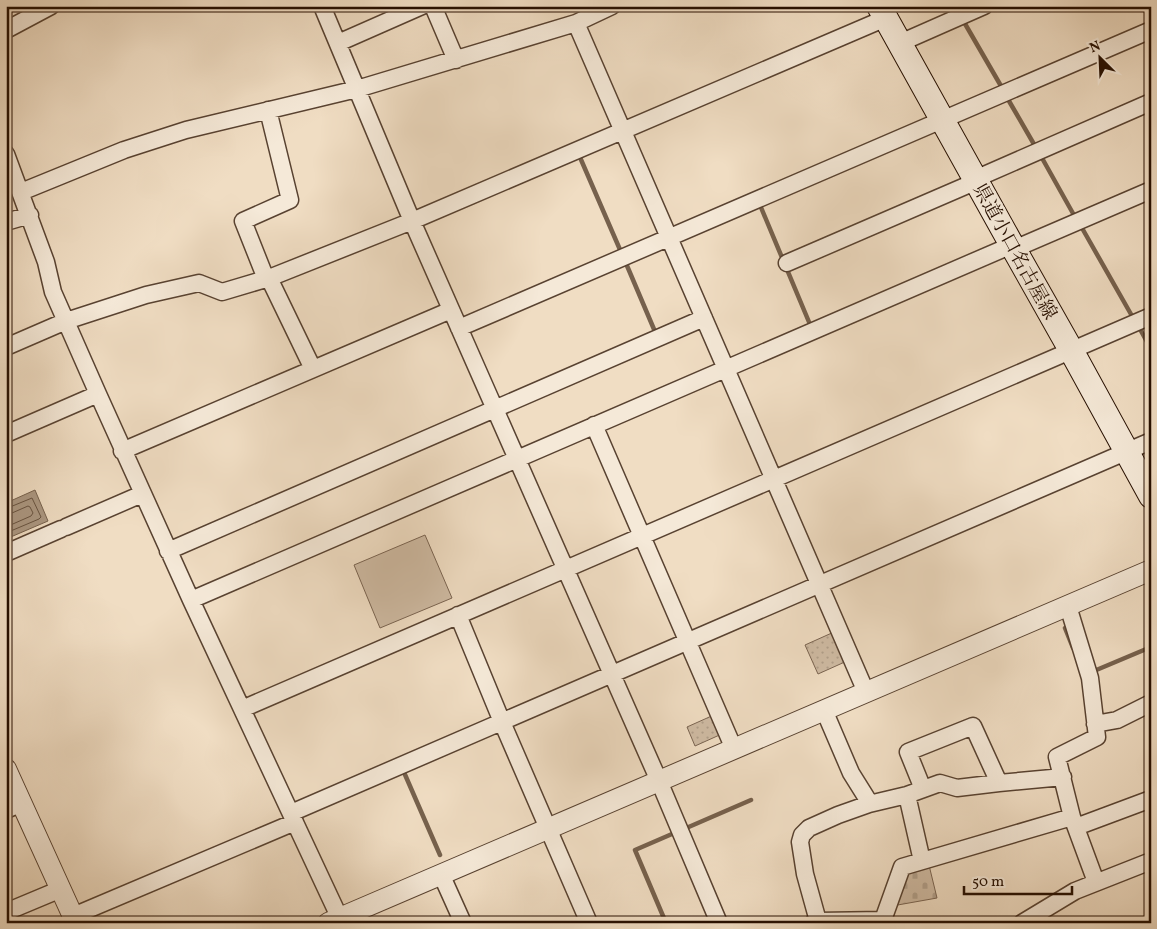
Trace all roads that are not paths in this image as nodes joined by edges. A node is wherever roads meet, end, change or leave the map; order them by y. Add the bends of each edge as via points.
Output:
1 (51, 6) edge
2 (322, 6) edge
3 (422, 6) edge
4 (433, 6) edge
5 (612, 6) edge
6 (984, 6) edge
7 (883, 12) edge
8 (576, 23) junction
9 (6, 30) edge
10 (1151, 30) edge
11 (338, 43) junction
12 (900, 43) junction
13 (456, 60) junction
14 (357, 89) junction
15 (1151, 102) edge
16 (268, 110) junction
17 (943, 119) junction
18 (623, 131) junction
19 (6, 154) edge
20 (976, 180) junction
21 (1151, 190) edge
22 (22, 192) junction
23 (30, 215) junction
24 (412, 221) junction
25 (6, 222) edge
26 (669, 237) junction
27 (1013, 247) junction
28 (787, 263) dead end
29 (268, 279) junction
30 (451, 310) junction
31 (1151, 316) edge
32 (704, 318) junction
33 (66, 321) junction
34 (459, 328) junction
35 (6, 347) edge
36 (1071, 350) junction
37 (726, 368) junction
38 (313, 369) junction
39 (98, 394) junction
40 (495, 409) junction
41 (594, 425) junction
42 (6, 434) edge
43 (1151, 442) edge
44 (122, 451) junction
45 (1126, 452) junction
46 (517, 459) junction
47 (774, 478) junction
48 (142, 494) junction
49 (1151, 496) edge
50 (643, 535) junction
51 (168, 551) junction
52 (6, 553) edge
53 (566, 569) junction
54 (1151, 570) edge
55 (819, 585) junction
56 (190, 600) junction
57 (1068, 606) junction
58 (458, 615) junction
59 (688, 641) junction
60 (612, 674) junction
61 (866, 692) junction
62 (1151, 703) edge
63 (242, 709) junction
64 (824, 710) junction
65 (502, 722) junction
66 (1095, 724) junction
67 (734, 749) junction
68 (6, 769) edge
69 (1063, 777) junction
70 (659, 781) junction
71 (999, 782) junction
72 (923, 789) junction
73 (907, 795) junction
74 (1151, 798) edge
75 (869, 804) junction
76 (14, 806) edge
77 (293, 818) junction
78 (1074, 822) junction
79 (549, 829) junction
80 (922, 861) junction
81 (1151, 861) edge
82 (441, 874) junction
83 (1096, 882) junction
84 (61, 889) junction
85 (6, 912) edge
86 (75, 920) edge
87 (337, 921) edge
88 (816, 922) edge
89 (886, 922) edge
90 (1024, 922) edge
91 (463, 923) edge
92 (590, 923) edge
93 (719, 923) edge

1 - 9 street
2 - 11 street
3 - 11 street
4 - 13 street
5 - 8 street
6 - 12 street
7 - 12 main road, 県道小口名古屋線
7 - 18 street
8 - 13 street
8 - 18 street
10 - 17 street
11 - 14 street
12 - 17 main road, 県道小口名古屋線
13 - 14 street
14 - 16 street
14 - 24 street
15 - 20 street
16 - 22 street via 186,130 124,150
16 - 29 street via 290,200 243,221
17 - 20 main road, 県道小口名古屋線
17 - 26 street
18 - 24 street
18 - 26 street
19 - 22 street
20 - 27 main road, 県道小口名古屋線
20 - 28 street
21 - 27 street
22 - 23 street
23 - 25 street
23 - 33 street via 53,292
24 - 29 street
24 - 30 street
26 - 32 street
26 - 34 street
27 - 36 main road, 県道小口名古屋線
27 - 37 street
29 - 33 street via 222,292 199,283 146,295
29 - 38 street
30 - 34 street
30 - 38 street
31 - 36 street
32 - 37 street
32 - 40 street
33 - 35 street
33 - 39 street
34 - 40 street
36 - 45 main road, 県道小口名古屋線
36 - 47 street
37 - 41 street
37 - 47 street
38 - 44 street
39 - 42 street
39 - 44 street
40 - 46 street
40 - 51 street
41 - 46 street
41 - 50 street
43 - 45 street
44 - 48 street
45 - 49 main road, 県道小口名古屋線
45 - 55 street
46 - 53 street
46 - 56 street
47 - 50 street
47 - 55 street
48 - 51 street
48 - 52 street
50 - 53 street
50 - 59 street
51 - 56 street
53 - 58 street
53 - 60 street
54 - 57 street
55 - 59 street
55 - 61 street
56 - 63 street
57 - 61 street
57 - 66 street via 1090,678
58 - 63 street
58 - 65 street
59 - 60 street
59 - 67 street
60 - 65 street
60 - 70 street
61 - 64 street
62 - 66 street via 1117,720
63 - 77 street
64 - 67 street
64 - 75 street
65 - 77 street
65 - 79 street
66 - 69 street via 1097,737 1057,757
67 - 70 street
68 - 76 street
69 - 71 street
69 - 78 street
70 - 79 street
70 - 93 street
71 - 72 street via 957,788 940,783
71 - 72 street via 973,726 908,752
72 - 73 street
73 - 75 street
73 - 80 street
74 - 78 street
75 - 88 street via 809,828 802,835 800,842
76 - 84 street
77 - 86 street
77 - 87 street
78 - 80 street
78 - 83 street
79 - 82 street
79 - 92 street
80 - 89 street via 902,867
81 - 83 street
82 - 87 street
82 - 91 street
83 - 90 street
84 - 85 street
84 - 86 street
88 - 89 street

